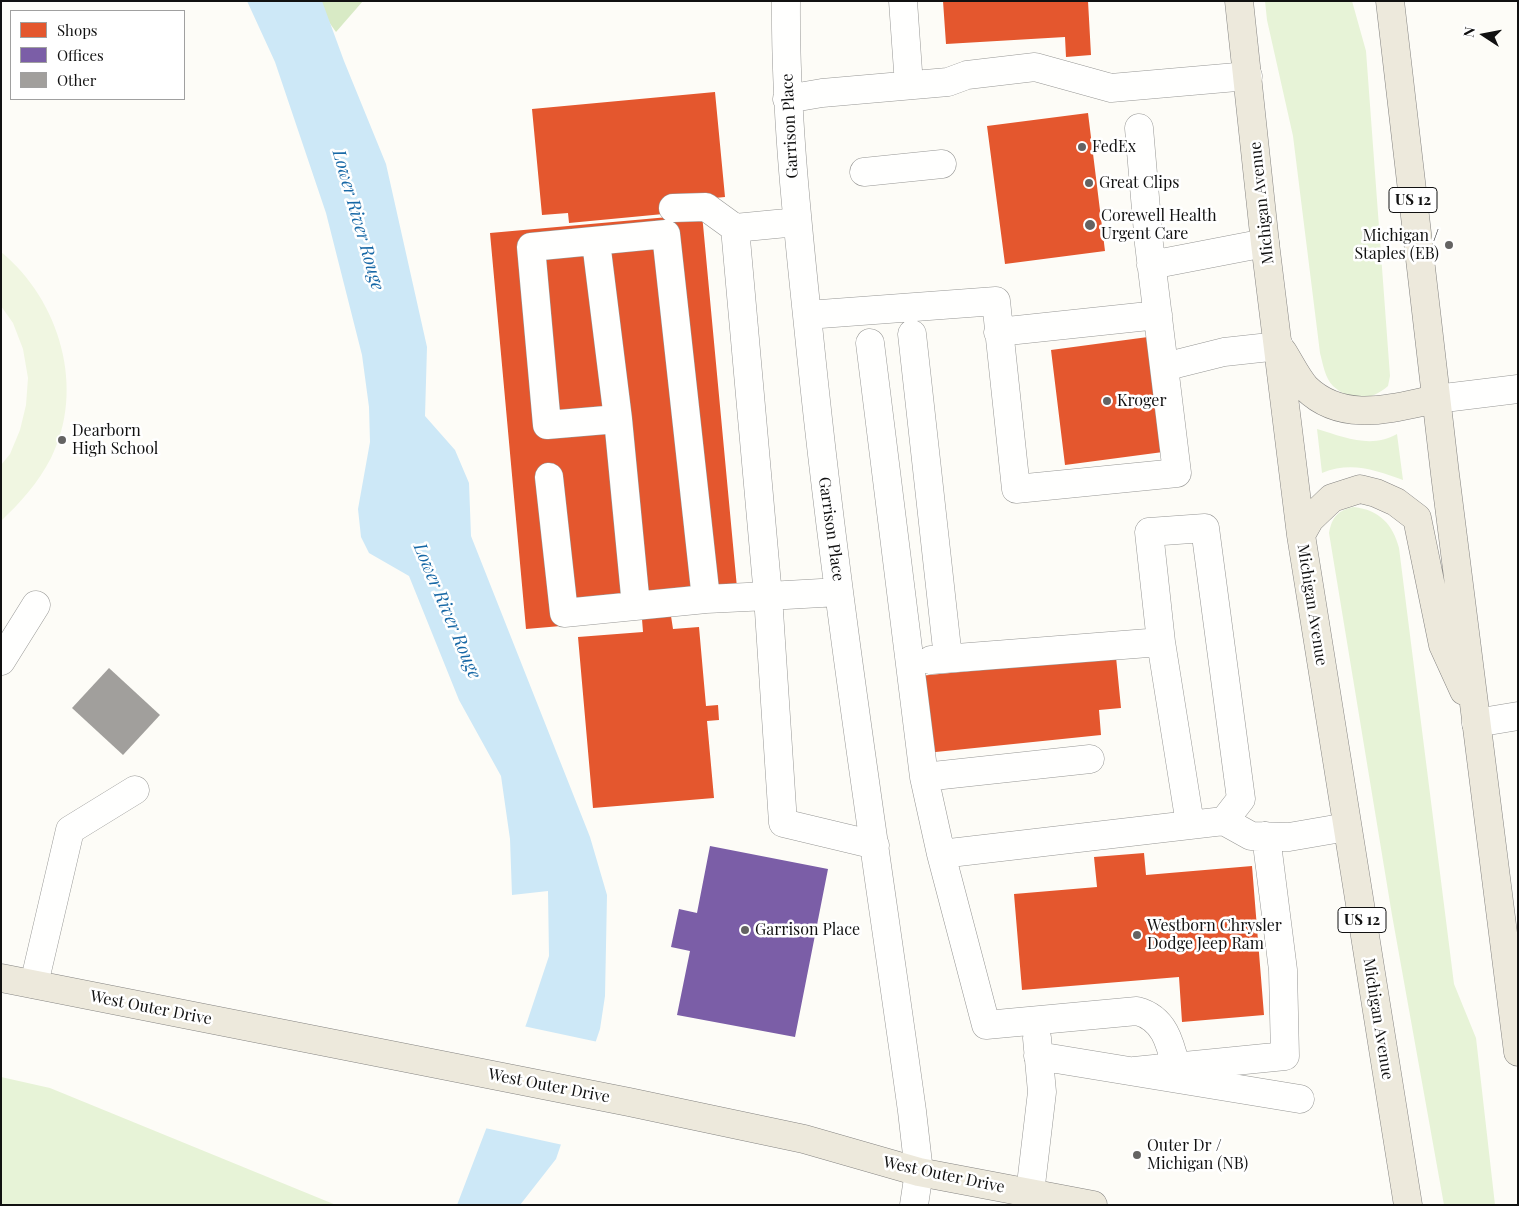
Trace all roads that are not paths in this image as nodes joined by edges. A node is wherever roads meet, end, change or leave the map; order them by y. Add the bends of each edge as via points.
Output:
1 (786, 1) edge
2 (902, 1) edge
3 (1240, 1) edge
4 (1390, 1) edge
5 (1248, 76) junction
6 (909, 85) junction
7 (787, 99) junction
8 (1139, 128) dead end
9 (942, 164) dead end
10 (864, 172) dead end
11 (673, 208) dead end
12 (797, 222) junction
13 (735, 228) junction
14 (596, 242) junction
15 (1265, 243) junction
16 (1151, 265) junction
17 (807, 315) junction
18 (1158, 315) junction
19 (998, 332) junction
20 (912, 334) dead end
21 (870, 343) dead end
22 (1279, 346) junction
23 (1164, 368) junction
24 (1518, 389) edge
25 (1436, 399) junction
26 (618, 419) junction
27 (549, 477) dead end
28 (1301, 535) junction
29 (839, 592) junction
30 (768, 596) junction
31 (706, 599) junction
32 (36, 605) dead end
33 (636, 606) junction
34 (1161, 642) junction
35 (948, 658) junction
36 (1, 661) edge
37 (910, 662) junction
38 (1518, 716) edge
39 (1476, 721) junction
40 (1090, 759) dead end
41 (924, 777) junction
42 (135, 790) dead end
43 (1224, 821) junction
44 (1190, 824) junction
45 (1348, 827) junction
46 (1266, 836) junction
47 (875, 845) junction
48 (941, 854) junction
49 (1, 978) edge
50 (34, 984) junction
51 (1035, 1020) junction
52 (1518, 1052) edge
53 (1038, 1056) junction
54 (1176, 1066) junction
55 (1134, 1071) junction
56 (1300, 1099) dead end
57 (919, 1172) junction
58 (1030, 1193) junction
59 (914, 1205) edge
60 (1093, 1205) edge
61 (1408, 1205) edge

1 - 7 street, Garrison Place
2 - 6 street
3 - 5 main road, Michigan Avenue / US 12
4 - 25 main road, US 12
5 - 6 street via 1112,88 1035,67 967,75 948,82
5 - 15 main road, Michigan Avenue / US 12
6 - 7 street
7 - 12 street, Garrison Place
8 - 16 street
9 - 10 street
11 - 13 street via 706,207
12 - 13 street
12 - 17 street, Garrison Place
13 - 30 street
14 - 26 street
14 - 26 street via 531,246 546,425
14 - 31 street via 666,234
15 - 16 street
15 - 22 main road, Michigan Avenue / US 12
16 - 18 street
17 - 19 street via 996,301
17 - 29 street, Garrison Place via 826,508
18 - 19 street
18 - 23 street
19 - 23 street via 1016,488 1178,473
20 - 35 street
21 - 37 street
22 - 23 street via 1224,352
22 - 25 main road via 1306,387 1327,403 1355,411 1382,410
22 - 28 main road, Michigan Avenue / US 12
24 - 25 street
25 - 39 main road, US 12
26 - 33 street
27 - 33 street via 564,614
28 - 39 main road via 1310,519 1332,498 1360,489 1396,502 1417,518 1443,645
28 - 45 main road, Michigan Avenue / US 12
29 - 30 street
29 - 47 street, Garrison Place
30 - 31 street
30 - 47 street via 783,823
31 - 33 street
32 - 36 street
34 - 35 street
34 - 43 street via 1150,532 1205,528 1241,799
34 - 44 street
35 - 37 street
37 - 41 street
38 - 39 street
39 - 52 main road, US 12
40 - 41 street
41 - 48 street
42 - 50 street via 70,830
43 - 44 street
43 - 46 street via 1251,836
44 - 48 street
45 - 46 street via 1289,837
45 - 61 main road, Michigan Avenue / US 12
46 - 54 street via 1283,970 1285,1056
47 - 57 street, Garrison Place
48 - 51 street via 986,1025
49 - 50 main road, West Outer Drive
50 - 57 main road, West Outer Drive via 804,1139
51 - 53 street
51 - 54 street via 1137,1012 1147,1014 1169,1038
53 - 55 street
53 - 58 street via 1042,1092
54 - 55 street
55 - 56 street
57 - 58 main road, West Outer Drive
57 - 59 street, Garrison Place
58 - 60 main road, West Outer Drive

